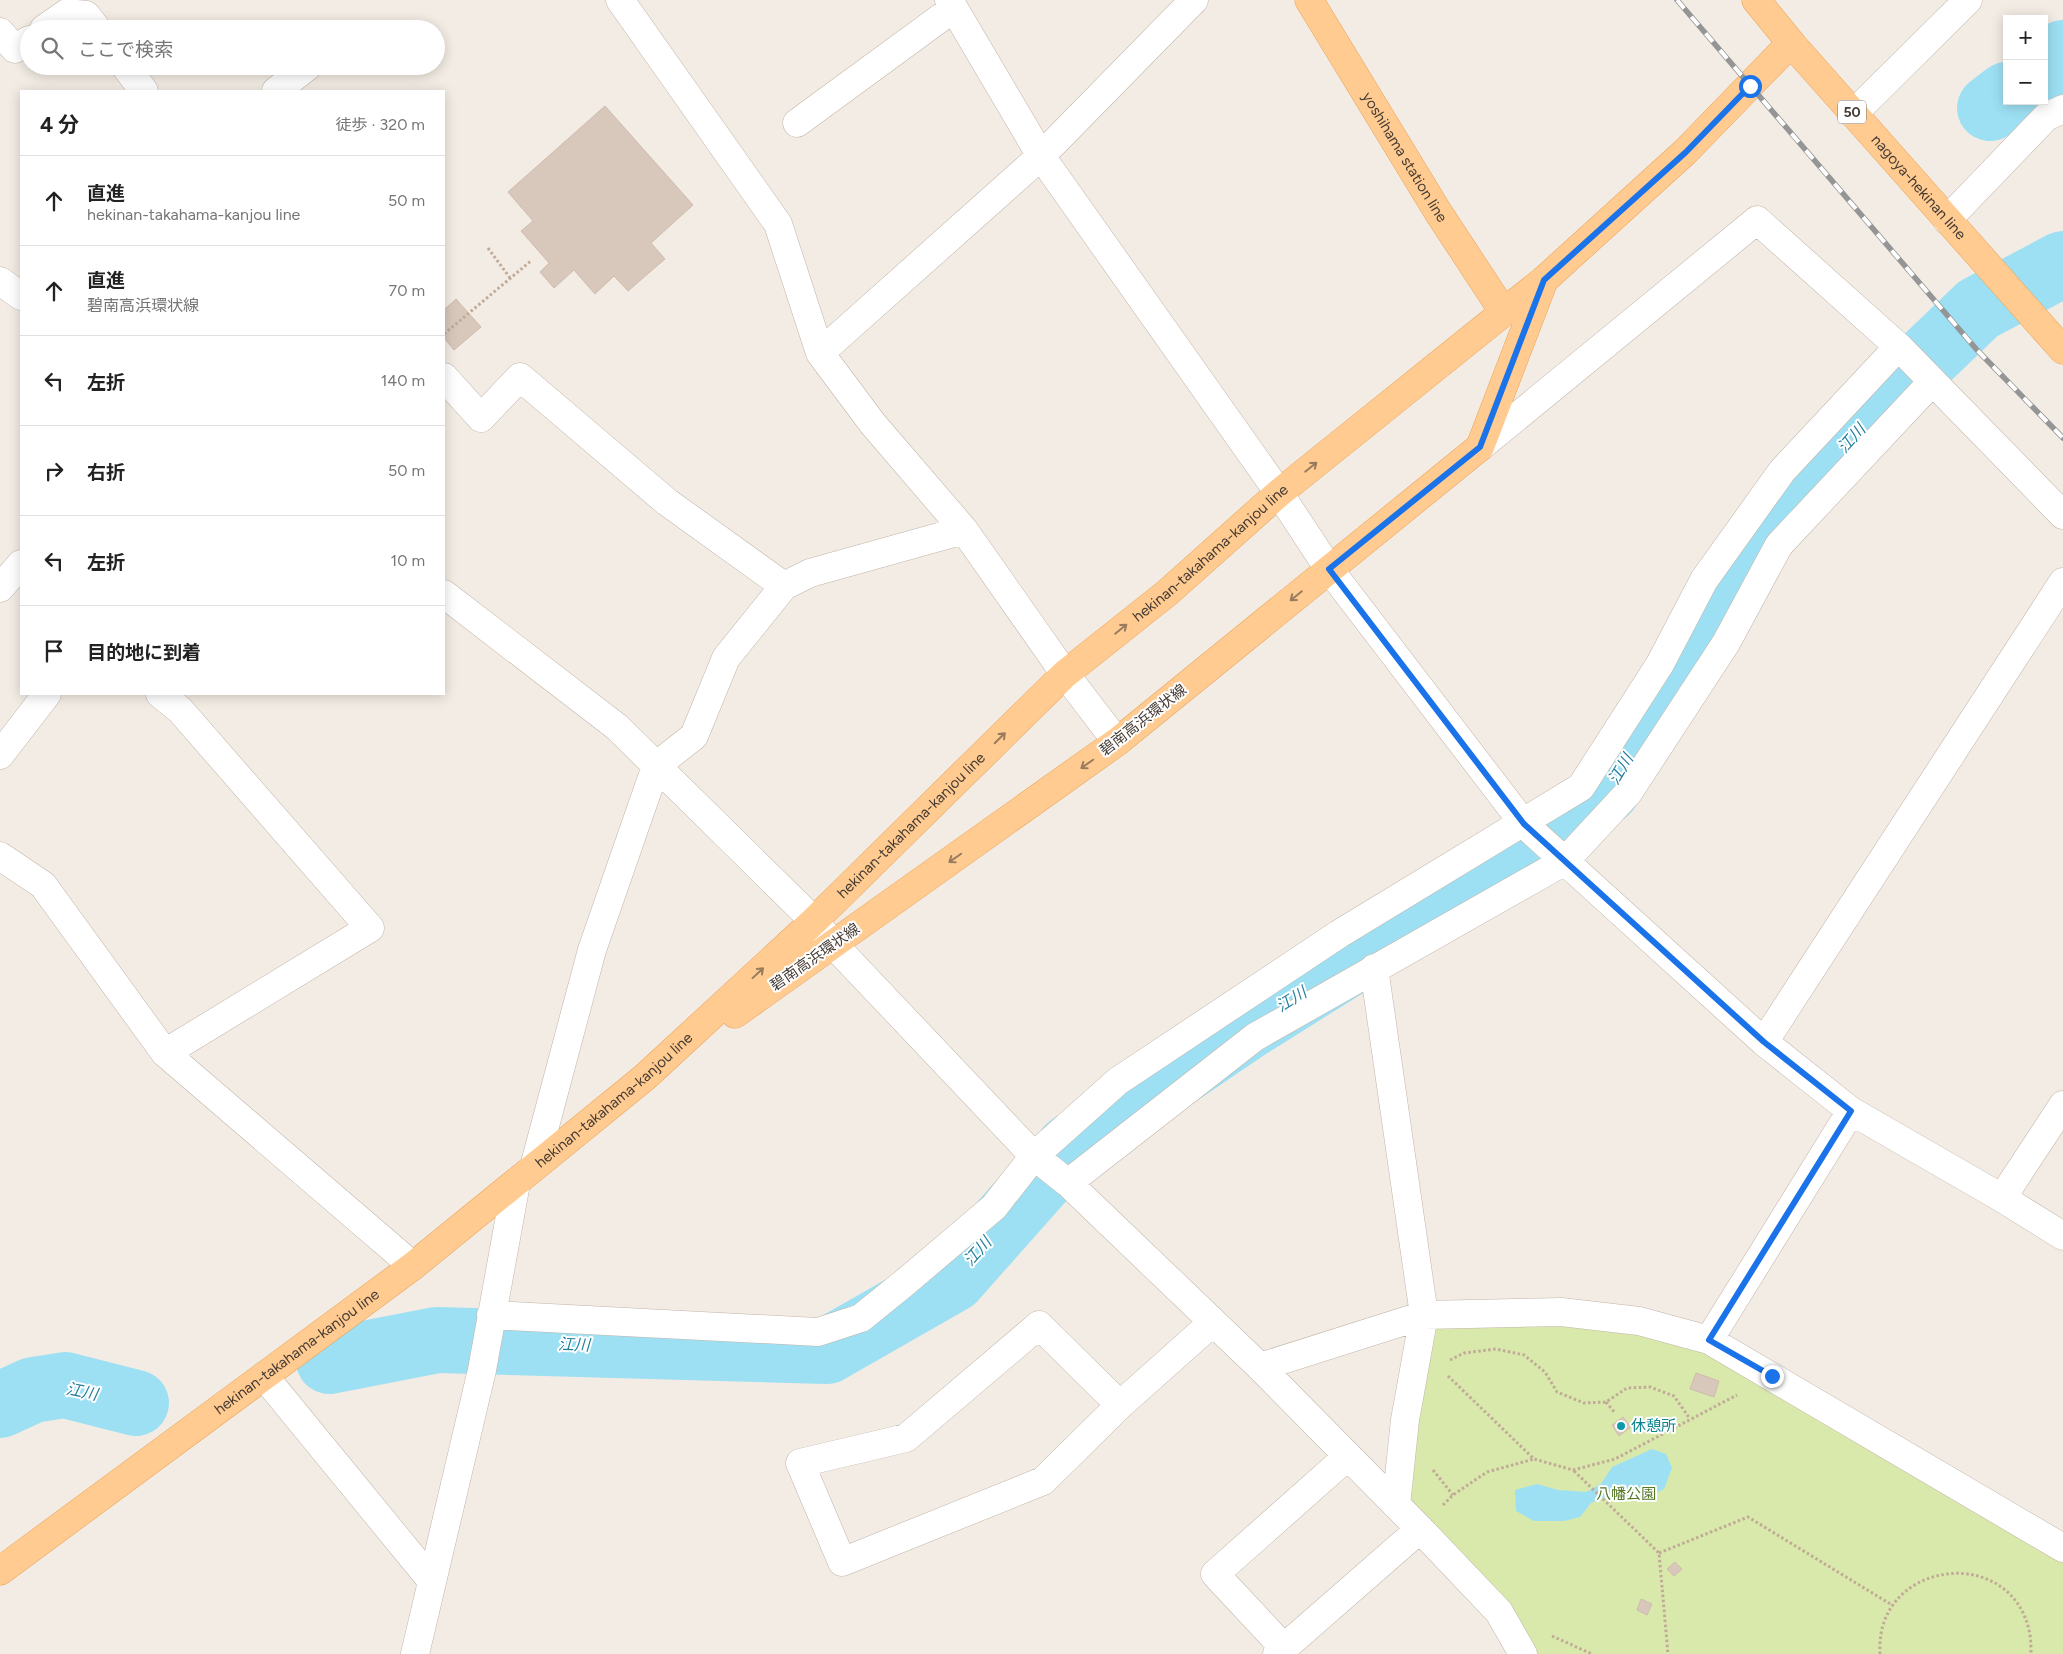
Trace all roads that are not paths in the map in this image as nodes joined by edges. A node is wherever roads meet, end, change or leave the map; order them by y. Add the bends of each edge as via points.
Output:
1 (620, 0) edge
2 (1194, 0) edge
3 (1309, 0) edge
4 (1756, 0) edge
5 (1968, 0) edge
6 (952, 4) edge
7 (57, 20) edge
8 (90, 20) edge
9 (0, 32) edge
10 (1791, 43) junction
11 (20, 46) edge
12 (132, 75) edge
13 (296, 75) edge
14 (143, 90) edge
15 (277, 90) edge
16 (2063, 109) edge
17 (1853, 114) junction
18 (797, 123) dead end
19 (1041, 156) junction
20 (1948, 221) junction
21 (1544, 280) junction
22 (0, 281) edge
23 (20, 295) edge
24 (1503, 311) junction
25 (1899, 348) junction
26 (2063, 350) edge
27 (820, 352) junction
28 (445, 378) edge
29 (1931, 381) junction
30 (1480, 447) junction
31 (1279, 493) junction
32 (2063, 516) edge
33 (964, 530) junction
34 (1329, 569) junction
35 (2063, 582) edge
36 (784, 586) junction
37 (445, 595) edge
38 (1065, 674) junction
39 (46, 695) edge
40 (161, 695) edge
41 (1118, 742) junction
42 (0, 755) edge
43 (656, 766) junction
44 (1524, 823) junction
45 (0, 856) edge
46 (1564, 860) junction
47 (814, 921) junction
48 (833, 944) junction
49 (1374, 968) junction
50 (1764, 1042) junction
51 (164, 1052) junction
52 (645, 1077) junction
53 (2063, 1105) edge
54 (1851, 1111) junction
55 (1035, 1157) junction
56 (525, 1175) junction
57 (1066, 1182) junction
58 (2002, 1198) junction
59 (2063, 1236) edge
60 (413, 1266) junction
61 (1424, 1315) junction
62 (490, 1316) junction
63 (1212, 1323) junction
64 (1709, 1340) junction
65 (1260, 1366) junction
66 (264, 1376) junction
67 (1120, 1405) junction
68 (1348, 1456) junction
69 (1396, 1505) junction
70 (1420, 1529) junction
71 (2063, 1548) edge
72 (0, 1571) edge
73 (431, 1580) junction
74 (1280, 1651) edge
75 (415, 1654) edge
76 (1523, 1654) edge

1 - 27 street via 778,224
2 - 19 street
3 - 24 main road, yoshihama station line via 1438,212
4 - 10 main road, nagoya-hekinan line / 50
5 - 17 street
6 - 18 street
6 - 19 street
7 - 8 street via 67,13 86,15
9 - 11 street via 15,50
10 - 17 main road, nagoya-hekinan line / 50
10 - 21 main road, hekinan-takahama-kanjou line via 1686,152
12 - 14 street
13 - 15 street
16 - 20 street via 2046,117
17 - 20 main road, nagoya-hekinan line / 50
19 - 27 street
19 - 31 street
20 - 26 main road, nagoya-hekinan line / 50
21 - 24 main road, hekinan-takahama-kanjou line
21 - 30 main road
22 - 23 street
31 -> 24 main road, hekinan-takahama-kanjou line
25 - 29 street
25 - 30 street via 1757,220
25 - 44 street via 1782,471 1704,580 1660,664 1581,788
27 - 33 street via 873,424
28 - 36 street via 481,418 520,378 667,502
29 - 32 street
29 - 46 street via 1779,545 1726,643 1628,793
30 - 34 main road, 碧南高浜環状線
31 - 34 street
38 -> 31 main road, hekinan-takahama-kanjou line via 1167,593
33 - 36 street via 810,573
33 - 38 street
34 -> 41 main road, 碧南高浜環状線
34 - 44 street
35 - 50 street
36 - 43 street via 726,658 694,736
37 - 43 street via 617,727
38 - 41 street
47 -> 38 main road, hekinan-takahama-kanjou line
39 - 42 street
40 - 51 street via 180,710 370,928
41 -> 48 main road, 碧南高浜環状線
43 - 47 street
43 - 56 street via 592,950
44 - 46 street
44 - 55 street via 1339,934 1118,1081
45 - 51 street via 43,885
46 - 49 street
46 - 50 street
47 - 48 street
52 -> 47 main road, hekinan-takahama-kanjou line
48 - 52 main road, 碧南高浜環状線
48 - 55 street
49 - 57 street via 1255,1037
49 - 61 street
50 - 54 street
51 - 60 street
52 - 56 main road, hekinan-takahama-kanjou line
53 - 58 street
54 - 58 street
54 - 64 street
55 - 57 street
55 - 62 street via 994,1207 861,1318 818,1332
56 - 60 main road, hekinan-takahama-kanjou line
56 - 62 street
57 - 63 street
58 - 59 street
60 - 66 main road, hekinan-takahama-kanjou line
61 - 64 street via 1561,1312 1639,1321
61 - 65 street
61 - 69 street via 1428,1357 1406,1420
62 - 73 street via 482,1370
63 - 65 street
63 - 67 street
64 - 71 street
65 - 68 street
66 - 72 main road, hekinan-takahama-kanjou line
66 - 73 street
67 - 67 street via 1043,1481 842,1562 800,1463 906,1438 1039,1325
68 - 69 street
68 - 74 street via 1216,1574
69 - 70 street
70 - 74 street
70 - 76 street via 1498,1612
73 - 75 street

